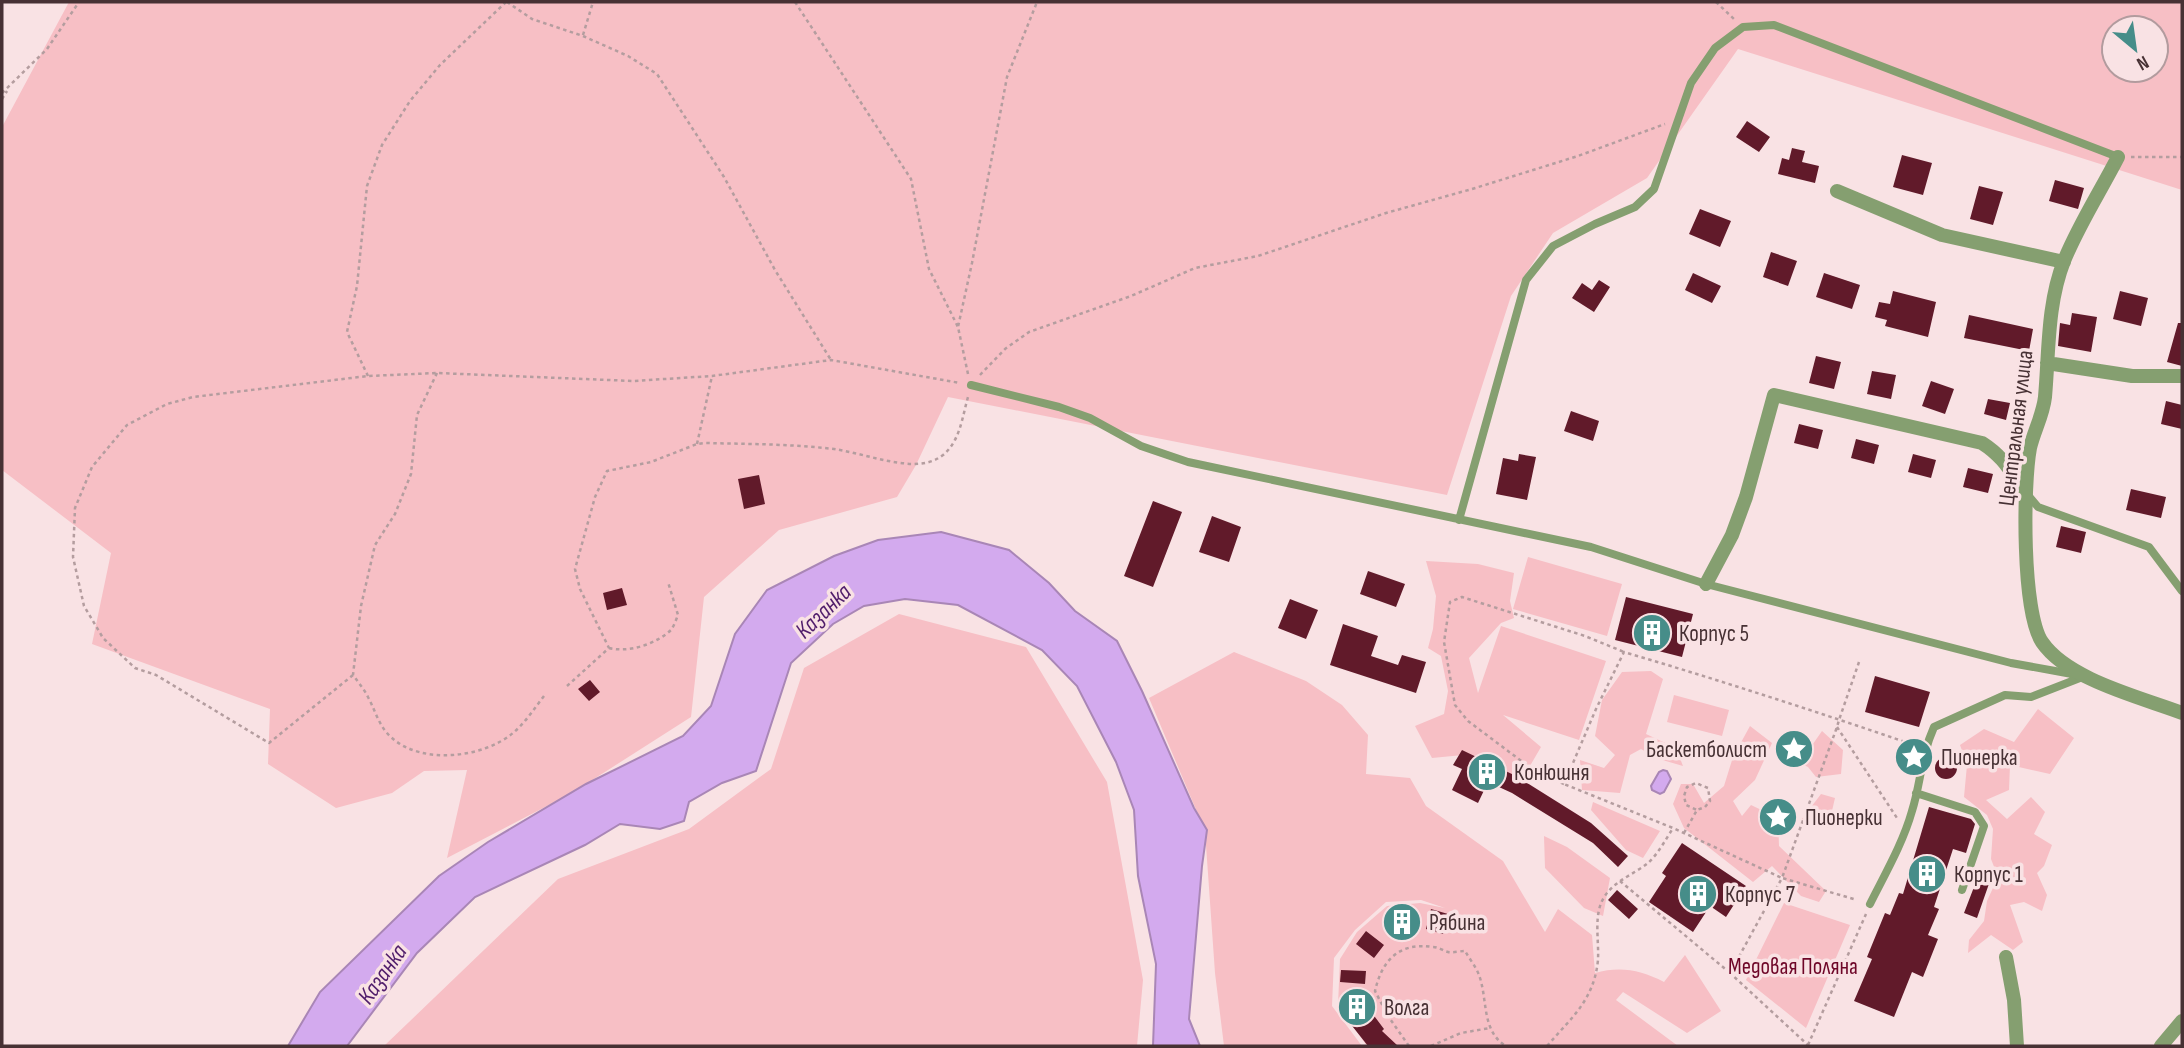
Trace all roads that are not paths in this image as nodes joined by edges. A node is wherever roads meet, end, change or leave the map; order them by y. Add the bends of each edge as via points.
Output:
1 (2118, 158) joint
2 (1837, 191) dead end
3 (2064, 262) junction
4 (2047, 363) junction
5 (2182, 376) edge
6 (971, 385) road end
7 (2025, 492) junction
8 (1459, 520) junction
9 (1706, 584) junction
10 (2182, 591) edge
11 (2085, 676) junction
12 (2182, 713) edge
13 (1916, 793) junction
14 (1962, 890) dead end
15 (1870, 904) road end
16 (2006, 957) dead end
17 (2182, 1021) edge
18 (2017, 1046) edge
19 (2161, 1046) edge

1 - 3 street, Центральная улица
1 - 8 lane via 1774,25 1743,27 1715,48 1691,83 1654,189 1635,207 1553,246 1526,280
2 - 3 street via 1942,235
3 - 4 street, Центральная улица via 2054,299
4 - 5 street via 2132,376
4 - 7 street, Центральная улица via 2045,401 2030,449
6 - 8 lane via 1059,407 1141,446 1188,462
7 - 9 street via 2008,464 1982,443 1774,395 1742,510
7 - 10 lane via 2038,507 2149,547
7 - 11 street, Центральная улица via 2033,622 2055,656
8 - 9 lane via 1591,548
9 - 11 lane via 2011,663
11 - 12 street, Центральная улица
11 - 13 lane via 2031,697 2005,695 1934,727 1924,749
13 - 14 lane via 1975,812 1984,826
13 - 15 lane via 1906,830
16 - 18 street
17 - 19 street

